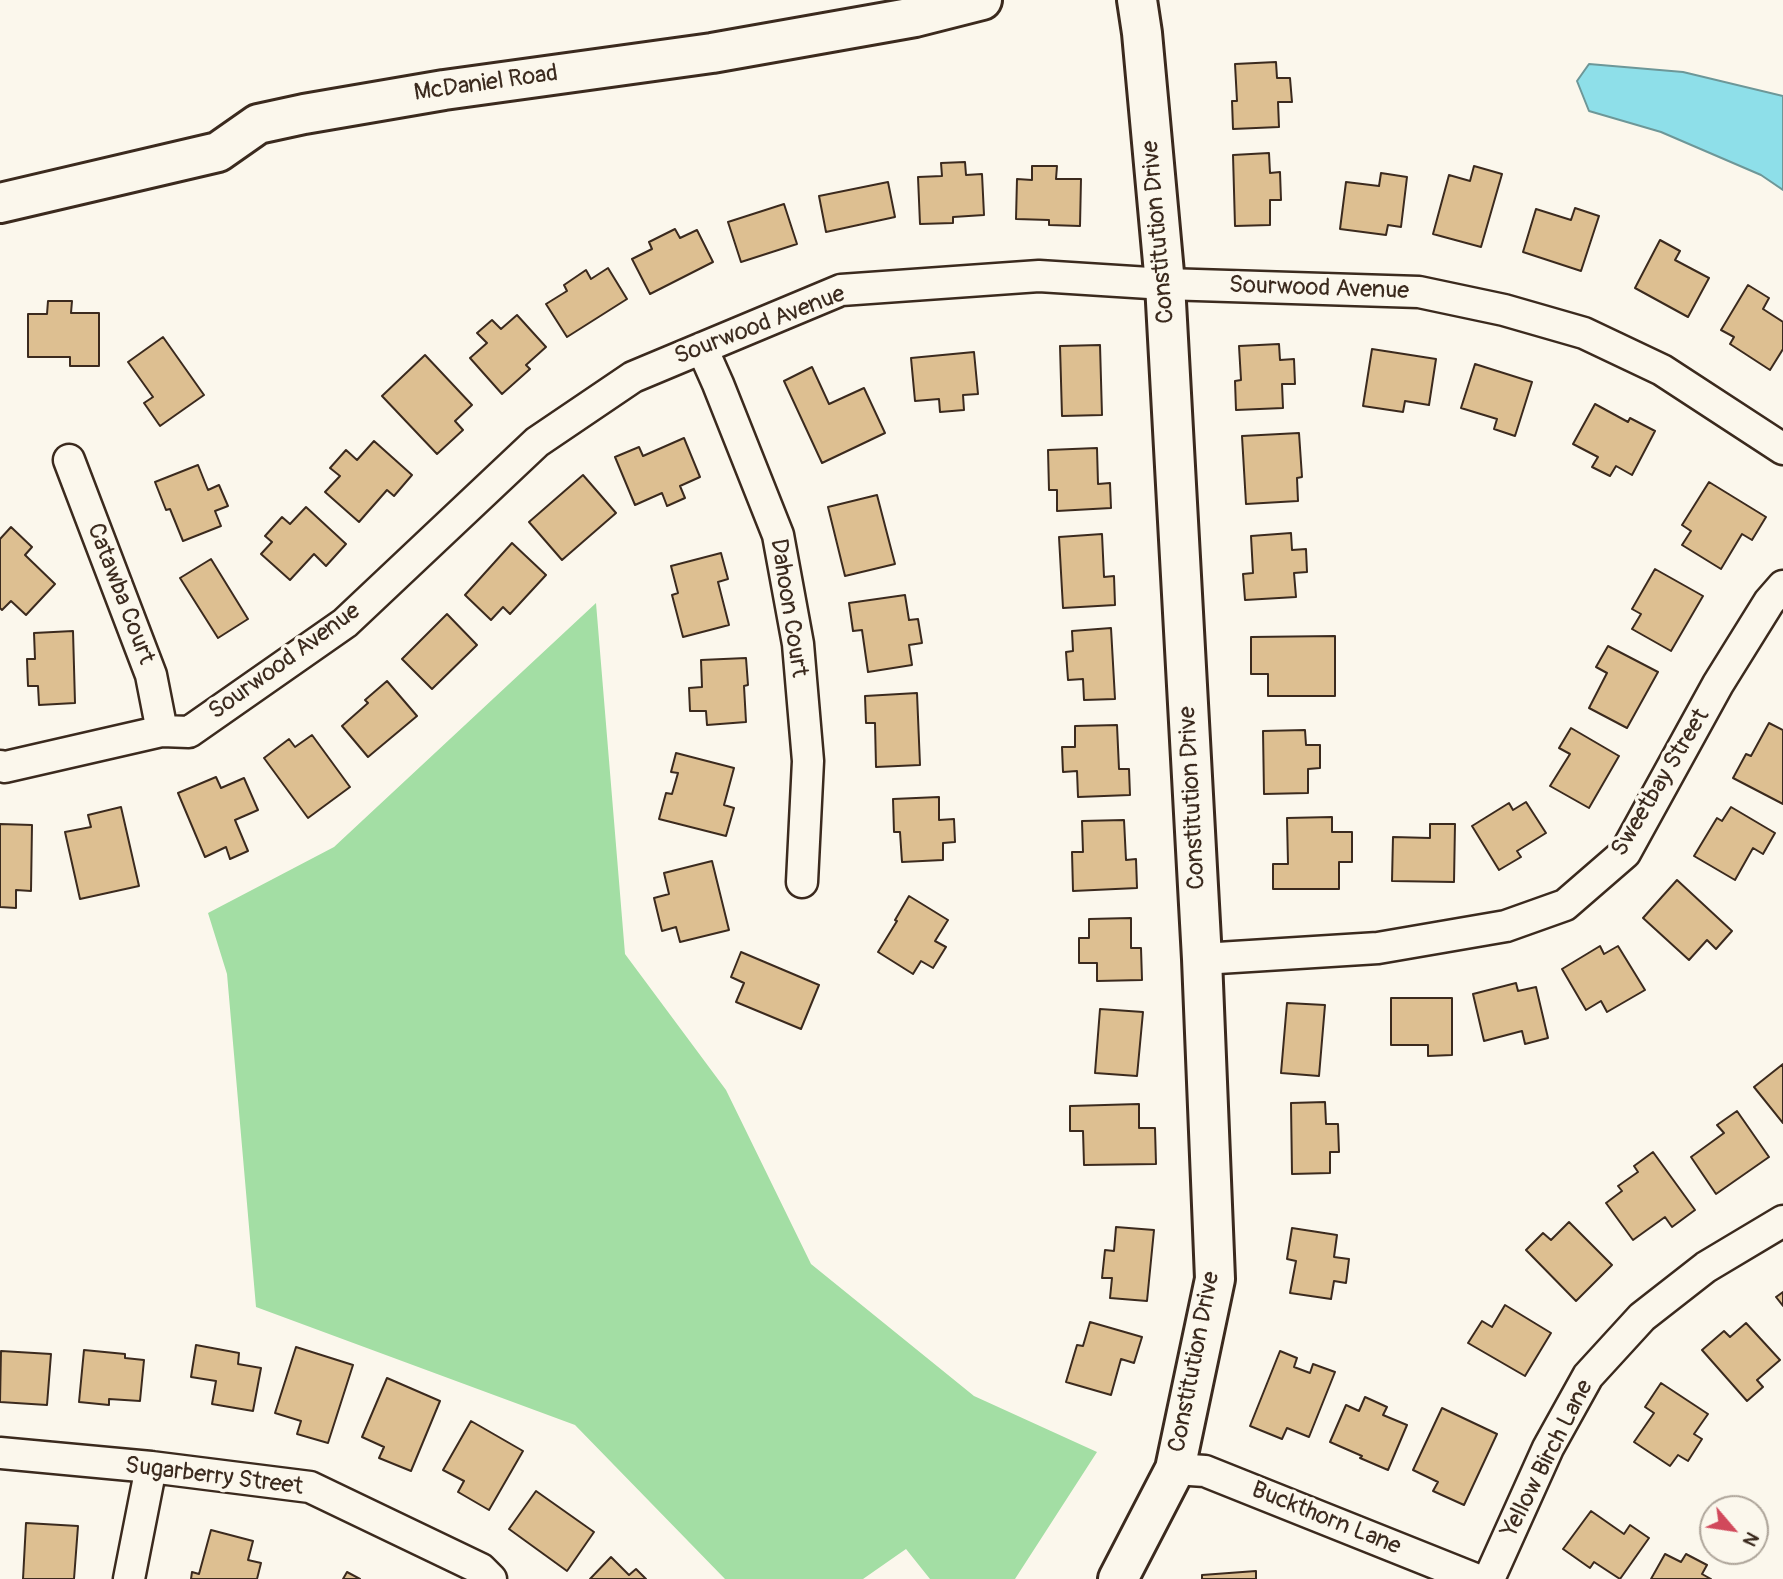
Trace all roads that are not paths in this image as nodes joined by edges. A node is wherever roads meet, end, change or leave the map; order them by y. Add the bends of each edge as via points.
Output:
1 (982, 0) edge
2 (1137, 0) edge
3 (0, 203) edge
4 (1165, 284) junction
5 (702, 348) junction
6 (1783, 449) edge
7 (69, 460) dead end
8 (1783, 586) edge
9 (162, 731) junction
10 (0, 766) edge
11 (803, 882) dead end
12 (1202, 958) junction
13 (1783, 1221) edge
14 (0, 1453) edge
15 (151, 1467) junction
16 (1175, 1469) junction
17 (129, 1579) edge
18 (491, 1579) edge
19 (1118, 1579) edge
20 (1475, 1579) edge
21 (1489, 1579) edge

1 - 3 street, McDaniel Road via 915,17 712,53 304,114 258,124 218,152
2 - 4 street, Constitution Drive
4 - 5 street, Sourwood Avenue via 1039,276 841,290
4 - 6 street, Sourwood Avenue via 1419,292 1504,310 1584,333 1662,370
4 - 12 street, Constitution Drive
5 - 9 street, Sourwood Avenue via 633,377 537,442 345,623 189,732
5 - 11 street, Dahoon Court via 778,536 797,644 808,761
7 - 9 street, Catawba Court via 151,675
8 - 12 street, Sweetbay Street via 1718,684 1625,853 1565,905 1506,926 1378,948
9 - 10 street, Sourwood Avenue
12 - 16 street, Constitution Drive via 1215,1279
13 - 21 street, Yellow Birch Lane via 1706,1267 1663,1300 1588,1376 1548,1448
14 - 15 street, Sugarberry Street
15 - 17 street
15 - 18 street, Sugarberry Street via 310,1487 481,1569
16 - 19 street, Constitution Drive
16 - 20 street, Buckthorn Lane via 1205,1471

